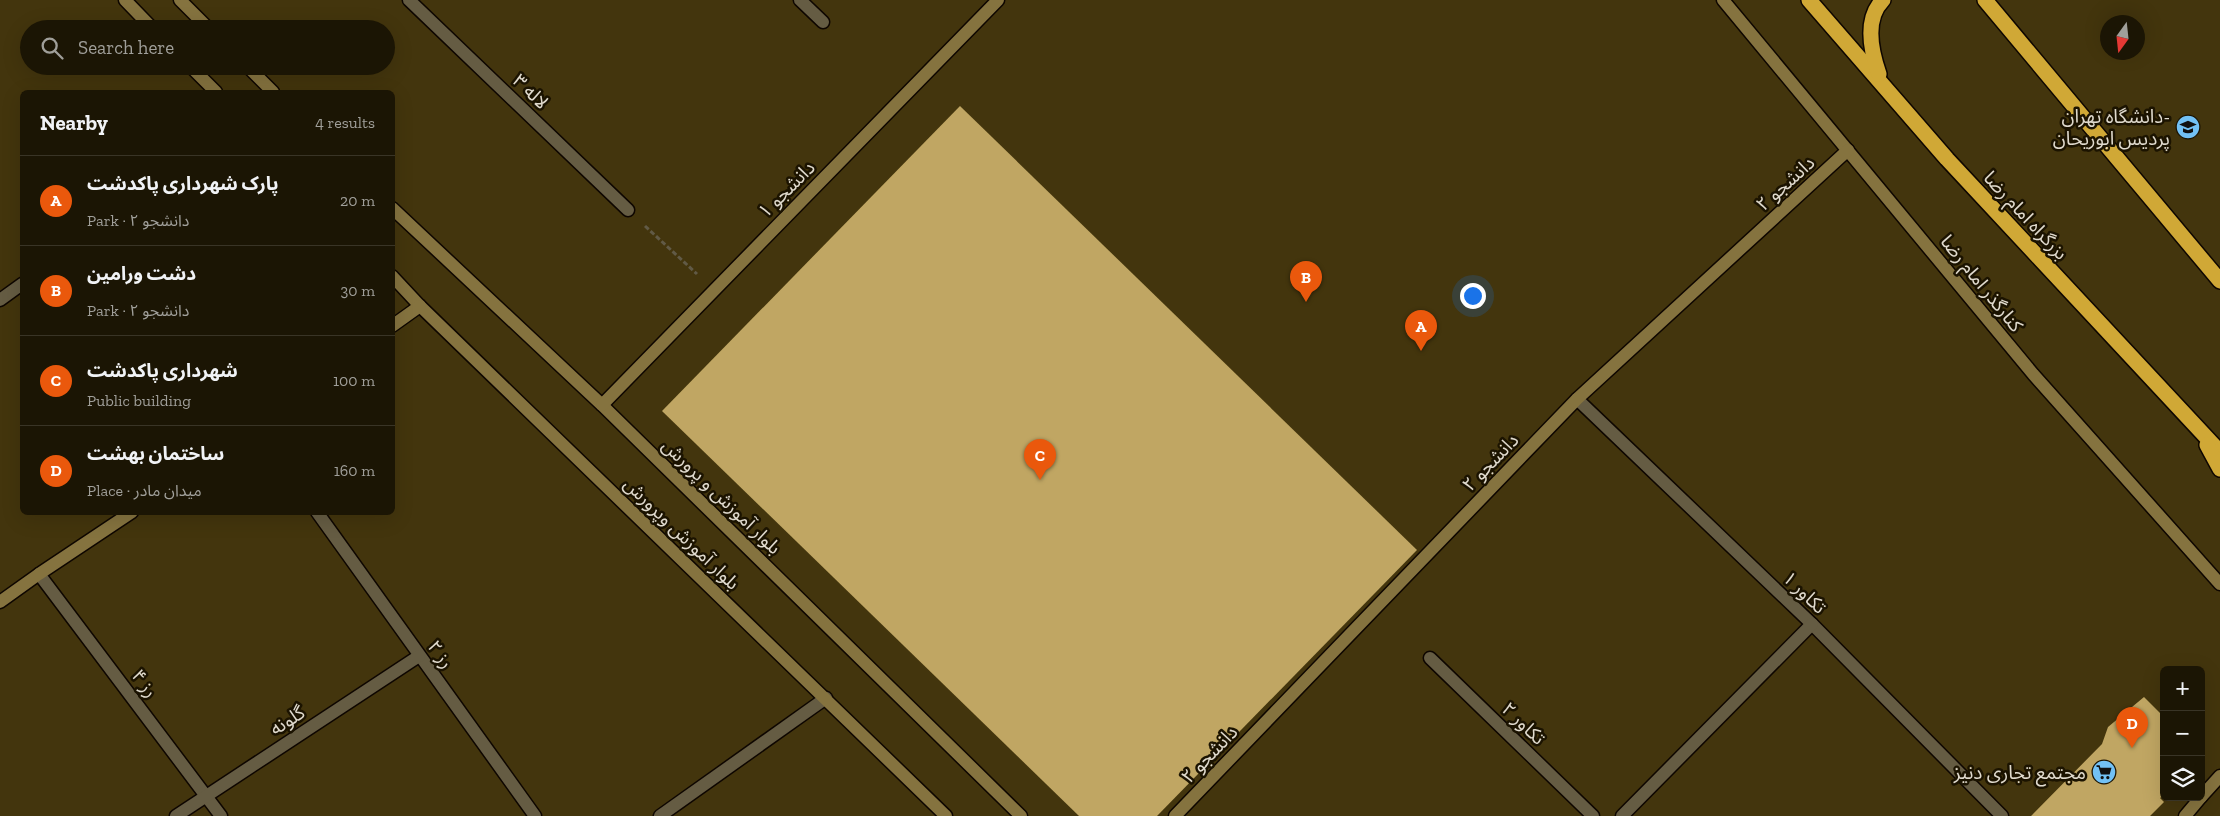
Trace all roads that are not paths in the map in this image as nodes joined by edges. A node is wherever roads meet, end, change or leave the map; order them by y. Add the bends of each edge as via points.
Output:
1 (125, 0) edge
2 (180, 0) edge
3 (409, 0) edge
4 (800, 0) edge
5 (998, 0) edge
6 (1722, 0) edge
7 (1809, 0) edge
8 (1884, 0) edge
9 (1985, 1) edge
10 (144, 20) edge
11 (200, 20) edge
12 (823, 22) dead end
13 (199, 75) edge
14 (256, 75) edge
15 (1882, 82) junction
16 (214, 90) edge
17 (271, 90) edge
18 (1848, 150) junction
19 (628, 210) road end
20 (395, 211) edge
21 (395, 279) edge
22 (2220, 281) edge
23 (20, 285) edge
24 (0, 300) edge
25 (420, 306) junction
26 (395, 324) edge
27 (1577, 399) junction
28 (602, 405) junction
29 (2198, 429) junction
30 (2220, 452) edge
31 (2220, 469) edge
32 (128, 515) edge
33 (319, 515) edge
34 (39, 574) junction
35 (2220, 584) edge
36 (0, 602) edge
37 (1812, 624) junction
38 (419, 656) junction
39 (1430, 658) dead end
40 (826, 698) junction
41 (2220, 776) edge
42 (2205, 793) edge
43 (206, 795) junction
44 (2197, 801) edge
45 (176, 816) edge
46 (221, 816) edge
47 (536, 816) edge
48 (660, 816) edge
49 (946, 816) edge
50 (1021, 816) edge
51 (1175, 816) edge
52 (1592, 816) edge
53 (1622, 816) edge
54 (2002, 816) edge
55 (2184, 816) edge

1 - 10 street
2 - 11 street
3 - 19 street, لاله ۳
4 - 12 street
5 - 28 street, دانشجو ۱
6 - 18 street, کنارگذر امام رضا
7 - 15 highway, بزرگراه امام رضا
8 - 15 highway via 1877,7 1871,29 1873,55
9 - 22 highway
13 - 16 street
14 - 17 street
15 - 29 highway, بزرگراه امام رضا via 1947,159
18 - 27 street, دانشجو ۲
18 - 35 street, کنارگذر امام رضا via 2033,374
20 - 28 street, بلوار آموزش و پرورش
21 - 25 street, بلوار آموزش وپرورش
23 - 24 street
25 - 26 street
25 - 40 street, بلوار آموزش وپرورش
27 - 37 street, تکاور ۱
27 - 51 street, دانشجو ۲
28 - 50 street, بلوار آموزش و پرورش
29 - 30 highway, بزرگراه امام رضا
29 - 31 highway
32 - 34 street
33 - 38 street, رز ۲
34 - 36 street
34 - 43 street, رز ۴
37 - 53 street
37 - 54 street, تکاور ۱
38 - 43 street, گلونه
38 - 47 street, رز ۲
39 - 52 street, تکاور ۲
40 - 48 street
40 - 49 street, بلوار آموزش وپرورش
41 - 42 street
43 - 45 street, گلونه
43 - 46 street, رز ۴
44 - 55 street

